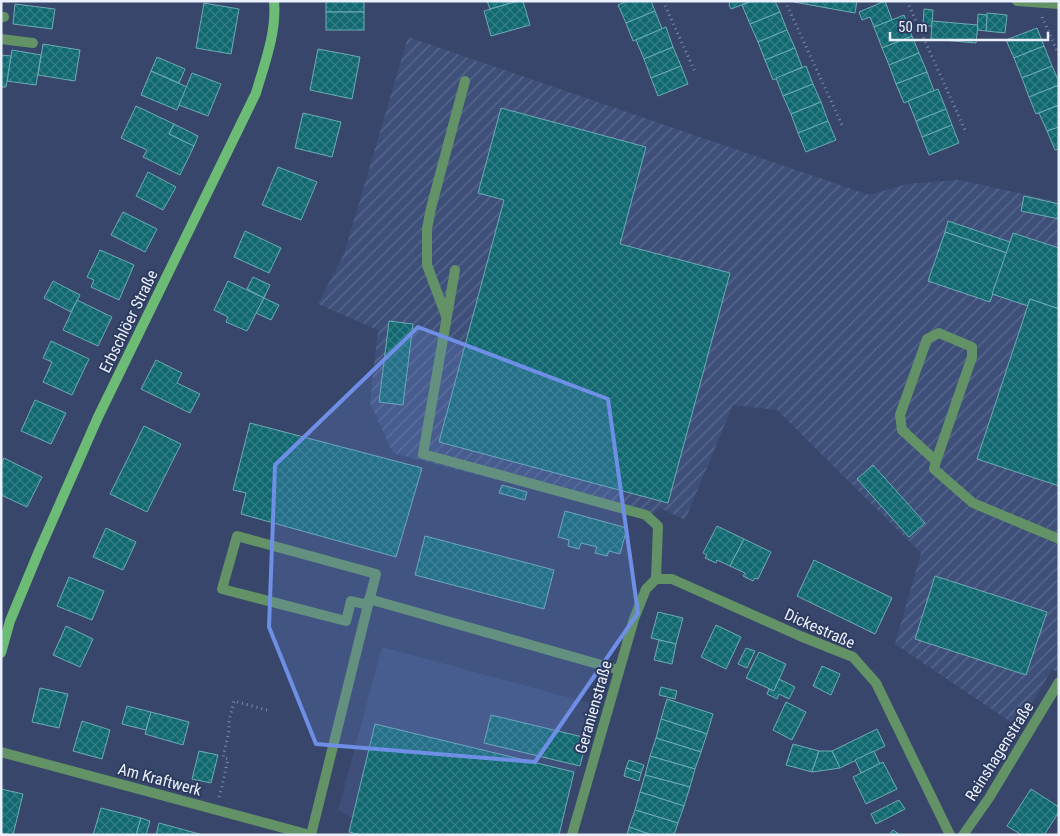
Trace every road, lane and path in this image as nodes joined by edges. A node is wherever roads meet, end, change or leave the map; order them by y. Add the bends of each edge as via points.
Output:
1 (274, 1) edge
2 (663, 1) edge
3 (785, 1) edge
4 (907, 1) edge
5 (1018, 1) edge
6 (1036, 3) junction
7 (1059, 4) edge
8 (1, 39) edge
9 (33, 43) dead end
10 (1059, 55) edge
11 (696, 74) dead end
12 (465, 81) dead end
13 (842, 128) dead end
14 (965, 130) dead end
15 (455, 270) dead end
16 (446, 317) junction
17 (936, 461) junction
18 (1059, 540) edge
19 (656, 579) junction
20 (369, 602) junction
21 (6, 619) edge
22 (1, 653) edge
23 (619, 670) junction
24 (1059, 682) edge
25 (267, 710) dead end
26 (1, 752) edge
27 (216, 809) junction
28 (311, 835) edge
29 (572, 835) edge
30 (950, 835) edge
31 (963, 835) edge

1 - 21 street, Erbschlöer Straße via 270,45 256,93 98,418
2 - 11 path
3 - 13 path
4 - 14 path
5 - 6 street
6 - 7 street
6 - 10 path
8 - 9 street
12 - 16 street via 427,229 427,265
15 - 16 street
16 - 19 street via 423,454 646,515 658,526
17 - 17 street via 972,357 972,347 939,333 927,339 900,415 902,430
17 - 18 street via 934,469 973,503
19 - 23 street, Geranienstraße via 646,589
19 - 30 street, Dickestraße via 672,579 853,657 876,683
20 - 20 street via 351,601 346,621 222,589 237,536 376,574
20 - 23 street
20 - 28 street
21 - 22 street, Erbschlöer Straße
23 - 29 street, Geranienstraße
24 - 31 street, Reinshagenstraße
25 - 27 path via 234,701 223,757 228,759
26 - 27 street, Am Kraftwerk
27 - 28 street, Am Kraftwerk

